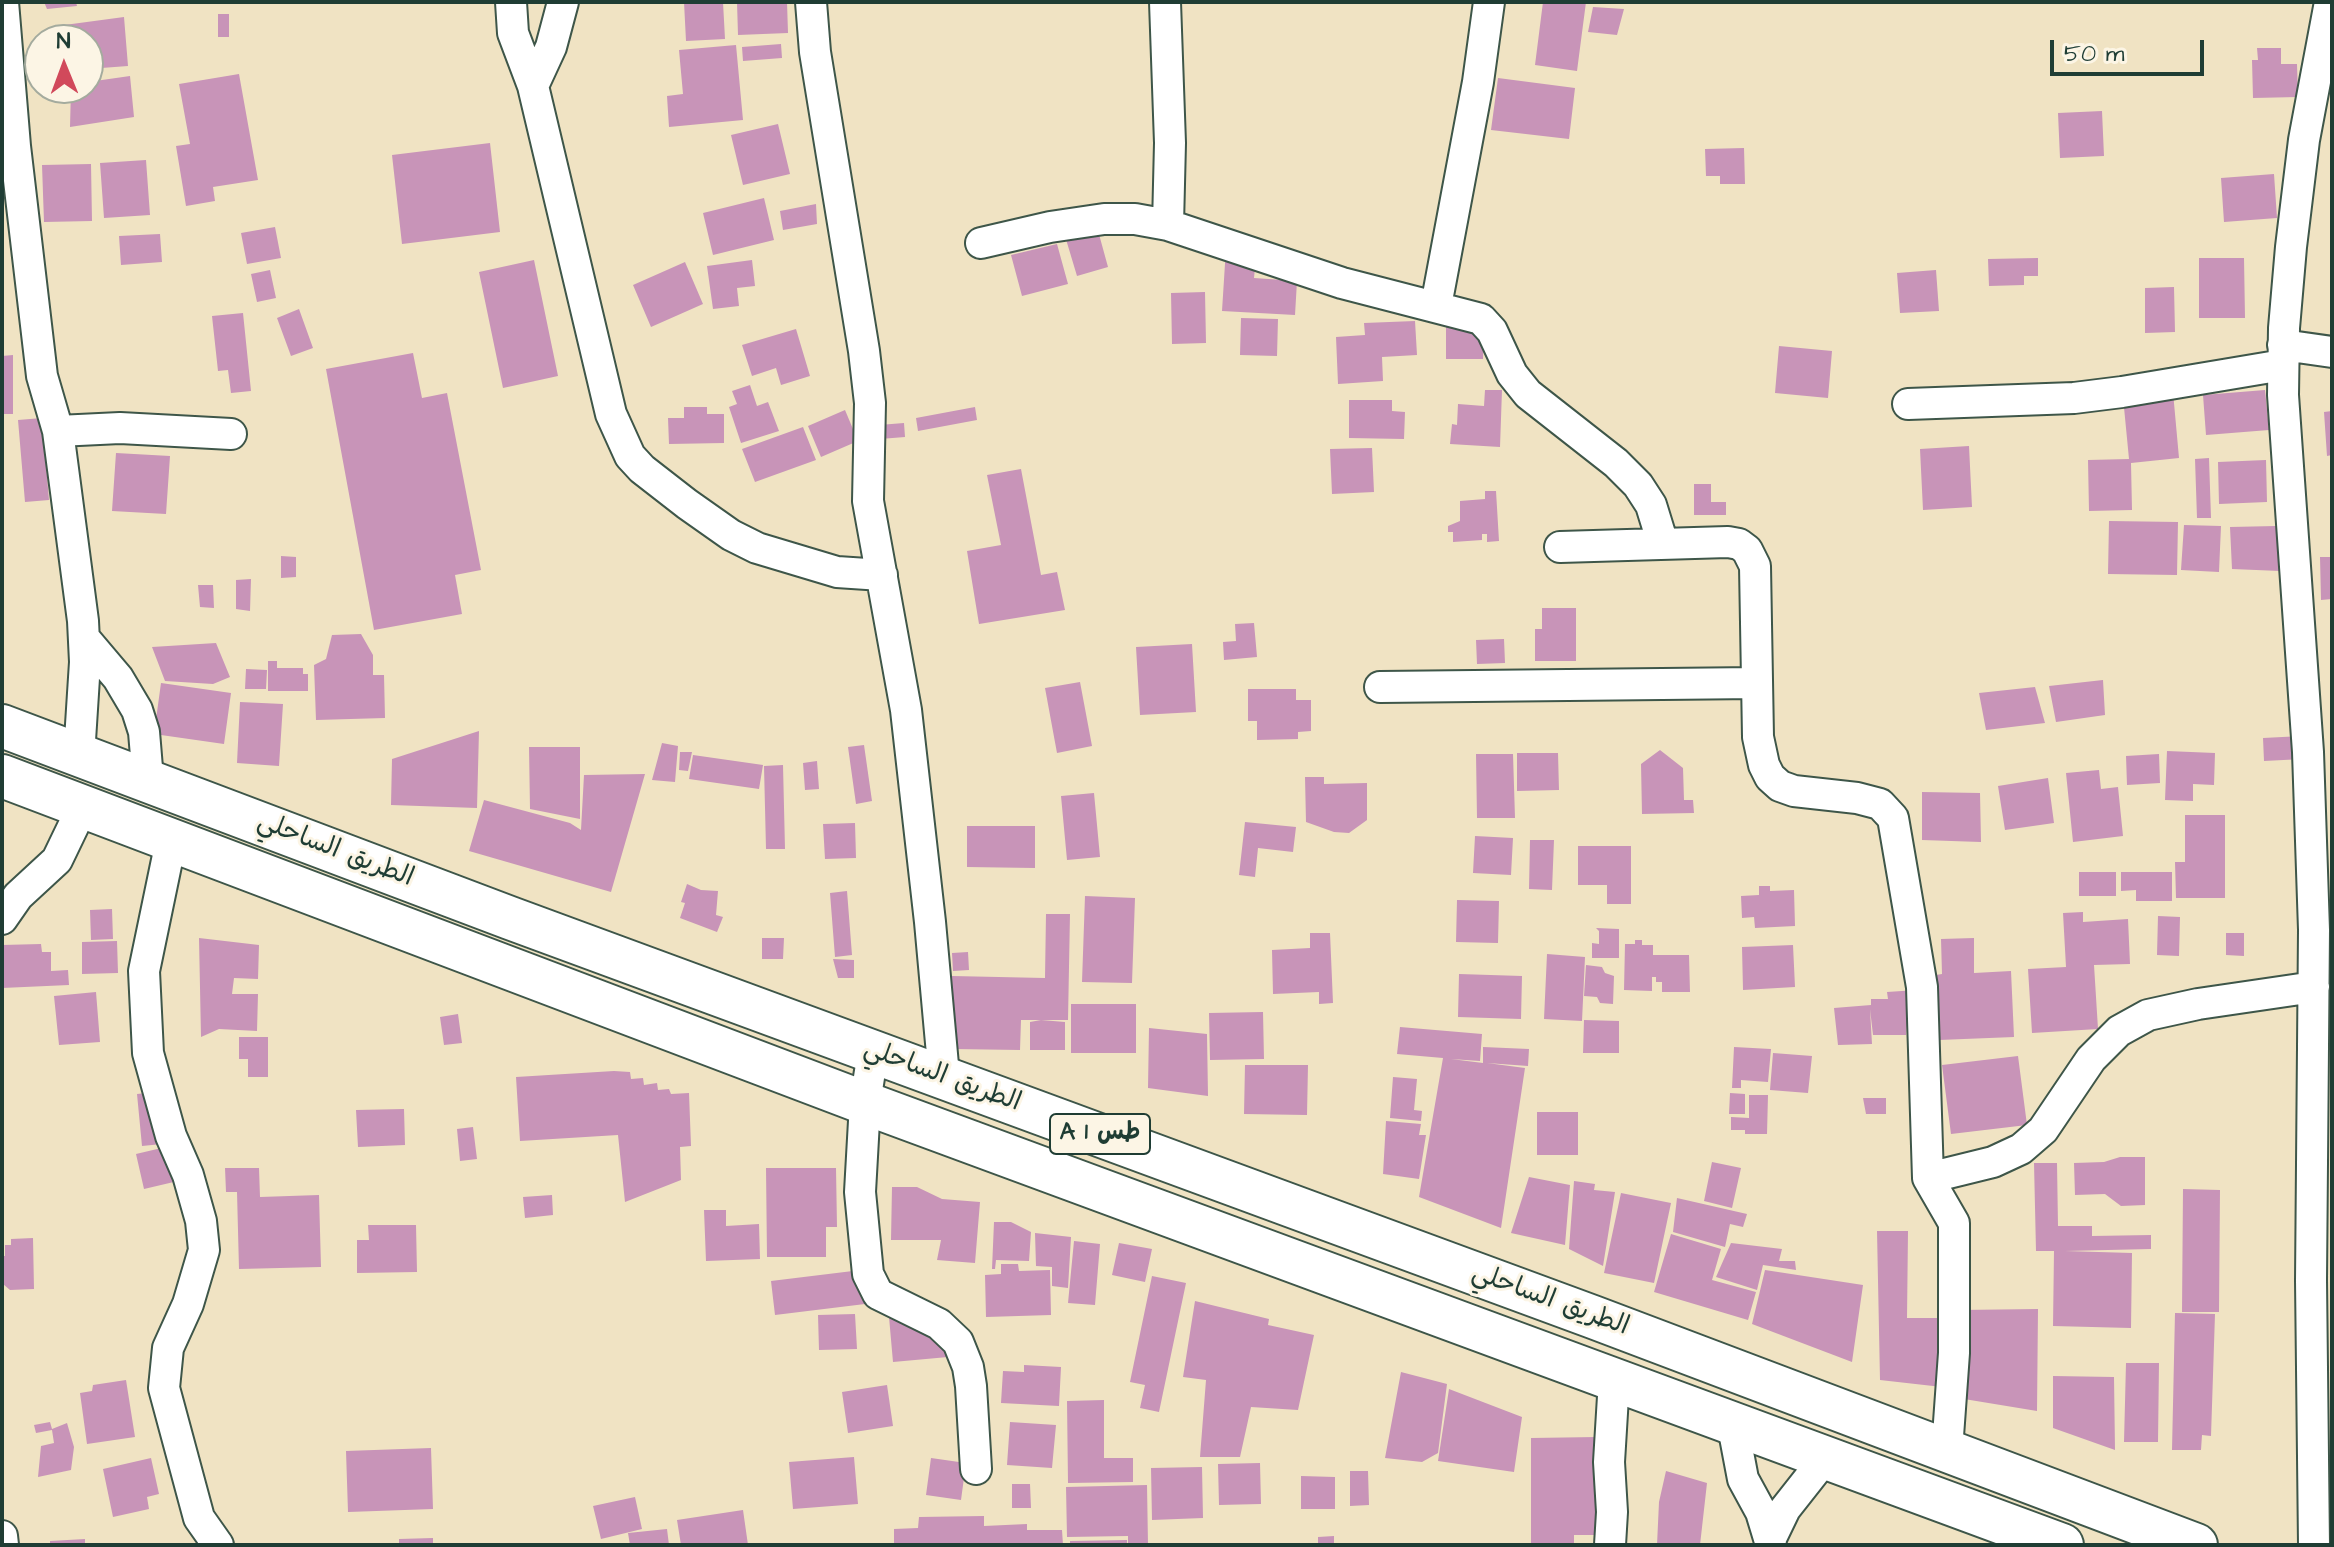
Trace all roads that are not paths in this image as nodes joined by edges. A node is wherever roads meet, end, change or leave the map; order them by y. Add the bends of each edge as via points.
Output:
1 (3, 2) edge
2 (511, 2) edge
3 (563, 2) edge
4 (811, 2) edge
5 (1165, 2) edge
6 (1489, 2) edge
7 (2330, 2) edge
8 (533, 86) junction
9 (1168, 225) junction
10 (981, 243) dead end
11 (1436, 306) junction
12 (2332, 352) edge
13 (2283, 355) junction
14 (1908, 404) dead end
15 (58, 431) junction
16 (231, 434) dead end
17 (1663, 544) junction
18 (1560, 547) dead end
19 (882, 575) junction
20 (85, 639) junction
21 (1756, 683) junction
22 (1380, 687) dead end
23 (2319, 716) edge
24 (2, 726) edge
25 (79, 756) junction
26 (2, 776) edge
27 (148, 780) junction
28 (83, 806) junction
29 (171, 841) junction
30 (2, 919) edge
31 (2323, 930) edge
32 (2314, 987) junction
33 (873, 1052) junction
34 (944, 1076) junction
35 (865, 1103) junction
36 (1928, 1178) junction
37 (1614, 1380) junction
38 (1732, 1421) junction
39 (1947, 1450) junction
40 (1826, 1457) junction
41 (976, 1469) dead end
42 (2, 1536) edge
43 (1771, 1542) edge
44 (3, 1545) edge
45 (218, 1545) edge
46 (1610, 1545) edge
47 (2062, 1545) edge
48 (2196, 1545) edge
49 (2314, 1545) edge

1 - 15 street via 42,376
2 - 8 street via 513,33
3 - 8 street
4 - 19 street via 864,351 870,403 868,501
5 - 9 street
6 - 11 street
7 - 13 street via 2304,140
8 - 19 street via 611,414 630,456 687,504 757,548 837,572
9 - 10 street via 1104,219
9 - 11 street via 1342,283
11 - 17 street via 1487,324 1528,394 1638,485 1651,505
12 - 13 street
13 - 14 street via 2122,392
13 - 23 street via 2288,488
15 - 16 street via 120,428
15 - 20 street
17 - 18 street
17 - 21 street via 1728,542 1739,544 1752,557
19 - 34 street via 906,710
20 - 25 street
20 - 27 street via 137,710
21 - 22 street
21 - 36 street via 1758,737 1770,777 1794,791 1871,801 1893,818 1922,987
23 - 31 street
24 - 25 highway, الطريق الساحلي / A 1 طس
25 - 27 highway, الطريق الساحلي / A 1 طس
26 - 28 highway, الطريق الساحلي / A 1 طس
27 - 33 highway, الطريق الساحلي / A 1 طس
28 - 29 highway, الطريق الساحلي / A 1 طس
28 - 30 street via 57,860
29 - 35 highway, الطريق الساحلي / A 1 طس
29 - 45 street via 144,971 148,1053 171,1136 188,1175 204,1250 168,1348 164,1388 199,1518
31 - 32 street
32 - 36 street via 2148,1015 2119,1031 2091,1059 2043,1130 2021,1149 1993,1162
32 - 49 street
33 - 34 highway, الطريق الساحلي / A 1 طس
33 - 35 street
34 - 39 highway, الطريق الساحلي / A 1 طس
35 - 37 highway, الطريق الساحلي / A 1 طس
35 - 41 street via 860,1192 868,1274 878,1294 939,1324 958,1342 971,1386
36 - 39 street via 1954,1223 1954,1353
37 - 38 highway, الطريق الساحلي / A 1 طس
37 - 46 street
38 - 40 highway, الطريق الساحلي / A 1 طس
38 - 43 street via 1743,1479
39 - 48 highway, الطريق الساحلي / A 1 طس
40 - 43 street via 1785,1509
40 - 47 highway, الطريق الساحلي / A 1 طس
42 - 44 street

